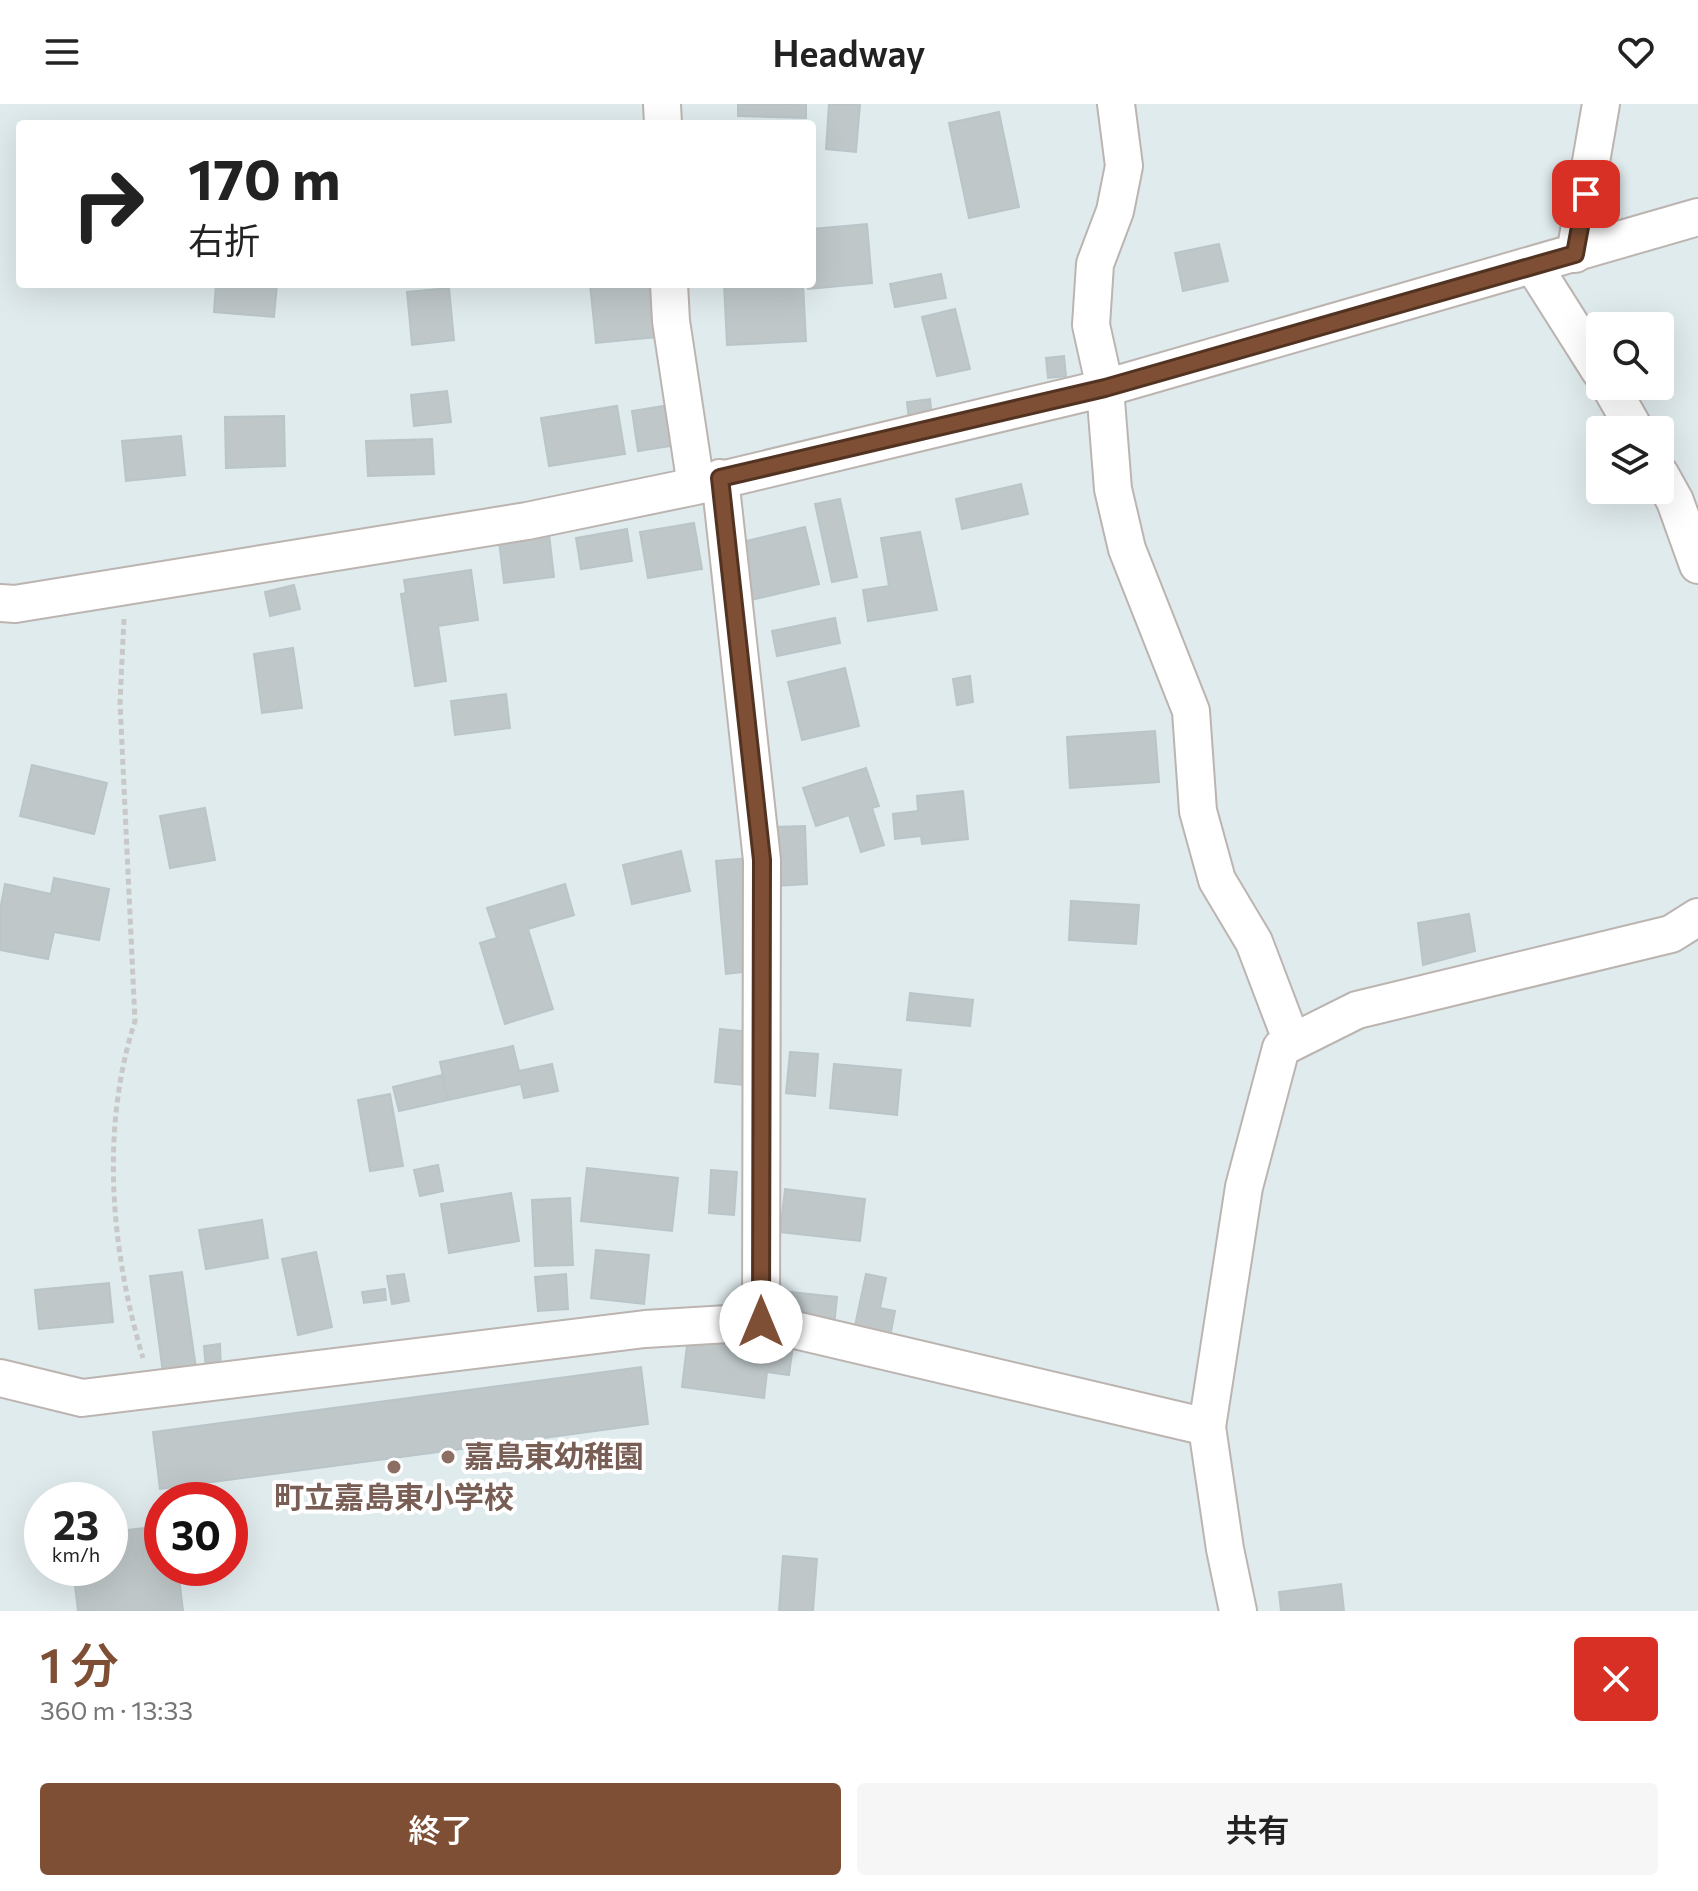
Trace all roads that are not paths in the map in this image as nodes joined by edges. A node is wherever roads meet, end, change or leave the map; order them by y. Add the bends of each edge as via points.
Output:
1 (1116, 104) edge
2 (1601, 104) edge
3 (1698, 217) edge
4 (1575, 254) junction
5 (1533, 265) junction
6 (669, 288) edge
7 (1586, 349) edge
8 (1105, 388) junction
9 (708, 482) junction
10 (1674, 499) edge
11 (1698, 565) edge
12 (0, 603) edge
13 (1698, 917) edge
14 (1292, 1042) junction
15 (761, 1322) junction
16 (0, 1378) edge
17 (1207, 1427) junction
18 (1238, 1611) edge

1 - 8 street via 1124,166 1115,211 1095,264 1091,325
2 - 4 street
3 - 4 street
4 - 5 street
5 - 7 street
5 - 8 street
6 - 9 street via 671,321
8 - 9 street
8 - 14 street via 1113,489 1123,534 1191,711 1198,811 1217,880 1254,942
9 - 12 street via 527,521
9 - 15 street via 762,860
10 - 11 street
13 - 14 street via 1671,934 1357,1010
14 - 17 street via 1281,1048 1244,1187
15 - 16 street via 645,1329 82,1398
15 - 17 street
17 - 18 street

